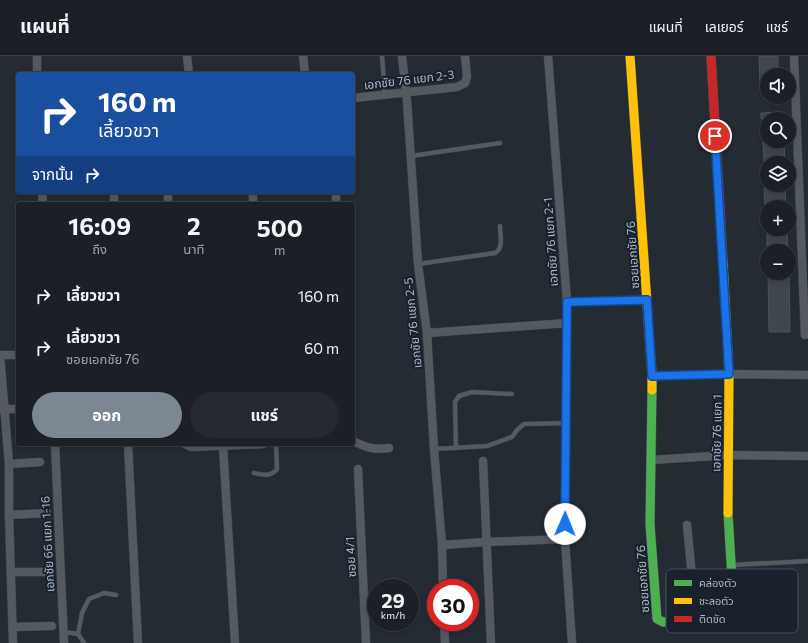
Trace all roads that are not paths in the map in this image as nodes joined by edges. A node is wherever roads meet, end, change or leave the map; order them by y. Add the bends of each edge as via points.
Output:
1 (37, 56) edge
2 (187, 56) edge
3 (303, 56) edge
4 (382, 56) edge
5 (402, 56) edge
6 (465, 56) edge
7 (548, 56) edge
8 (630, 56) edge
9 (710, 56) edge
10 (794, 56) edge
11 (37, 72) edge
12 (189, 72) edge
13 (305, 72) edge
14 (406, 92) junction
15 (386, 94) junction
16 (355, 98) edge
17 (500, 143) dead end
18 (411, 156) junction
19 (500, 226) dead end
20 (418, 264) junction
21 (647, 300) junction
22 (567, 302) junction
23 (567, 323) junction
24 (426, 333) junction
25 (805, 335) dead end
26 (16, 355) edge
27 (729, 374) junction
28 (808, 375) edge
29 (652, 376) junction
30 (512, 394) dead end
31 (2, 409) edge
32 (16, 409) edge
33 (567, 423) junction
34 (355, 442) edge
35 (55, 446) edge
36 (128, 446) edge
37 (189, 446) edge
38 (222, 446) joint
39 (276, 446) edge
40 (389, 448) dead end
41 (456, 448) junction
42 (434, 449) junction
43 (728, 455) junction
44 (808, 456) edge
45 (652, 460) junction
46 (483, 461) dead end
47 (40, 462) dead end
48 (9, 464) junction
49 (358, 469) dead end
50 (254, 474) dead end
51 (47, 513) dead end
52 (9, 515) junction
53 (687, 525) dead end
54 (565, 539) junction
55 (486, 542) junction
56 (442, 545) junction
57 (808, 561) edge
58 (731, 565) junction
59 (691, 569) edge
60 (731, 569) edge
61 (11, 572) junction
62 (49, 572) dead end
63 (443, 579) edge
64 (116, 595) dead end
65 (658, 620) joint
66 (666, 622) edge
67 (52, 626) dead end
68 (13, 627) junction
69 (444, 631) edge
70 (63, 632) junction
71 (78, 634) junction
72 (13, 643) edge
73 (64, 643) edge
74 (84, 643) edge
75 (138, 643) edge
76 (235, 643) edge
77 (366, 643) edge
78 (445, 643) edge
79 (492, 643) edge
80 (572, 643) edge

1 - 11 street
2 - 12 street
3 - 13 street
4 - 15 lane
5 - 14 street, เอกชัย 76 แยก 2-5
6 - 14 street, เอกชัย 76 แยก 2-3 via 467,77 465,83 457,88
7 - 22 street, เอกชัย 76 แยก 2-1
8 - 21 street, ซอยเอกชัย 76
9 - 27 street, เอกชัย 76 แยก 1
10 - 25 street
14 - 15 street, เอกชัย 76 แยก 2-3
14 - 18 street, เอกชัย 76 แยก 2-5
15 - 16 street, เอกชัย 76 แยก 2-3
17 - 18 lane
18 - 20 street, เอกชัย 76 แยก 2-5
19 - 20 lane via 499,251
20 - 24 street, เอกชัย 76 แยก 2-5
21 - 22 street
21 - 29 street, ซอยเอกชัย 76
22 - 23 street, เอกชัย 76 แยก 2-1
23 - 24 street
23 - 33 street, เอกชัย 76 แยก 2-1
24 - 42 street, เอกชัย 76 แยก 2-5
26 - 31 street via 0,355
27 - 28 street
27 - 29 street
27 - 43 street, เอกชัย 76 แยก 1
29 - 45 street, ซอยเอกชัย 76
30 - 41 lane via 472,392 459,396 455,402
31 - 32 street
31 - 48 street
33 - 41 lane via 524,424 512,438 504,441 487,446
33 - 54 street, เอกชัย 76 แยก 2-1
34 - 40 street via 376,450
35 - 70 street, เอกชัย 66 แยก 1-16
36 - 75 street
37 - 38 street
38 - 76 street
39 - 50 lane via 277,469 274,473
41 - 42 lane
42 - 56 street, เอกชัย 76 แยก 2-5
43 - 44 street
43 - 45 street
43 - 58 street, เอกชัย 76 แยก 1
45 - 65 street, ซอยเอกชัย 76 via 650,524
46 - 55 street
47 - 48 street
48 - 52 street
49 - 77 street, ซอย 4/1
51 - 52 street
52 - 61 street
53 - 59 street
54 - 55 street
54 - 80 street, เอกชัย 76 แยก 2-1
55 - 56 street
55 - 79 street
56 - 63 street, เอกชัย 76 แยก 2-5
57 - 58 lane
58 - 60 street, เอกชัย 76 แยก 1
61 - 62 street
61 - 68 street
64 - 71 lane via 104,593 89,599 82,613
65 - 66 street, เอกชัย 76 แยก 1
67 - 68 street
68 - 72 street
69 - 78 street
70 - 71 lane
70 - 73 street, เอกชัย 66 แยก 1-16
71 - 74 lane

